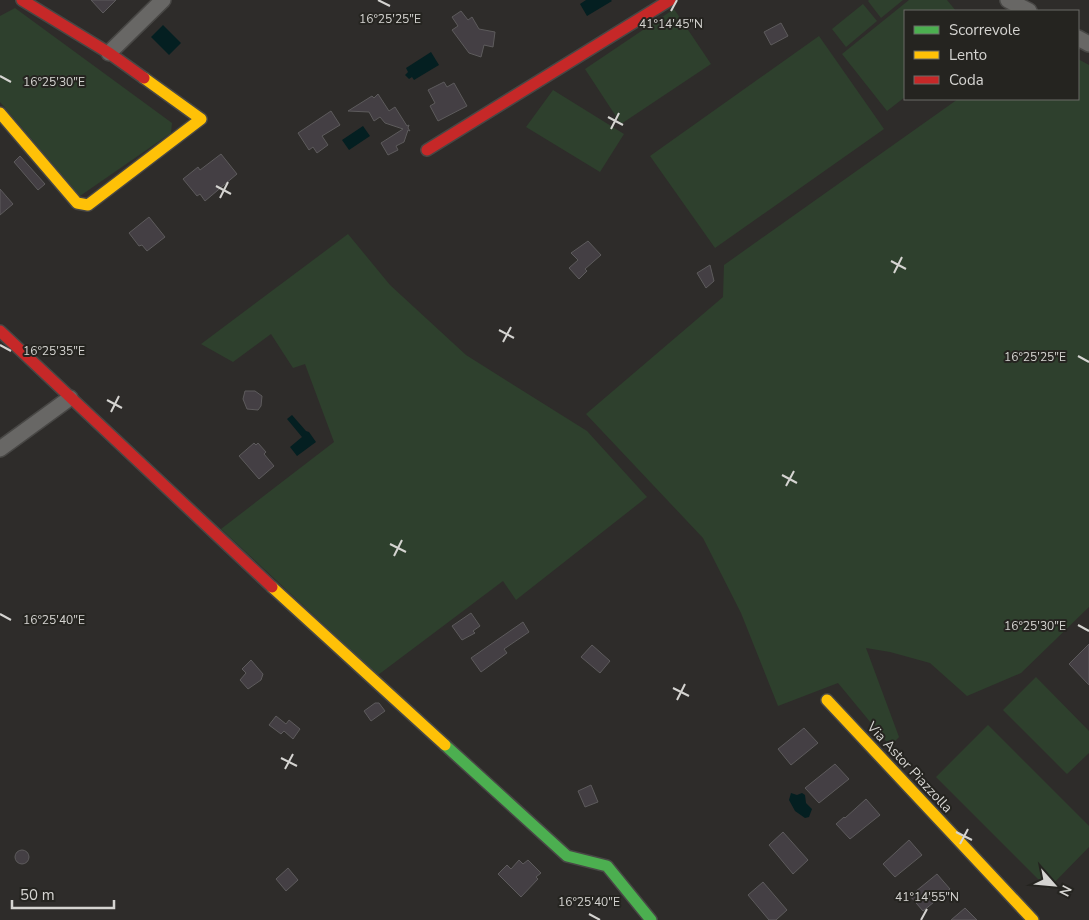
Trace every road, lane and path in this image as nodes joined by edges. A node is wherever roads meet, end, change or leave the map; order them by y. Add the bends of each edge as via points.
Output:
1 (22, 0) edge
2 (164, 0) edge
3 (670, 0) edge
4 (1008, 0) edge
5 (1027, 10) edge
6 (109, 53) junction
7 (0, 113) edge
8 (427, 150) dead end
9 (0, 331) edge
10 (70, 398) junction
11 (0, 450) edge
12 (827, 700) dead end
13 (651, 920) edge
14 (1033, 920) edge

1 - 6 street
2 - 6 street
3 - 8 street
4 - 5 street
6 - 7 street via 201,120 88,205 76,203
9 - 10 street
10 - 11 street
10 - 13 street via 263,579 568,856 607,866
12 - 14 street, Via Astor Piazzolla

